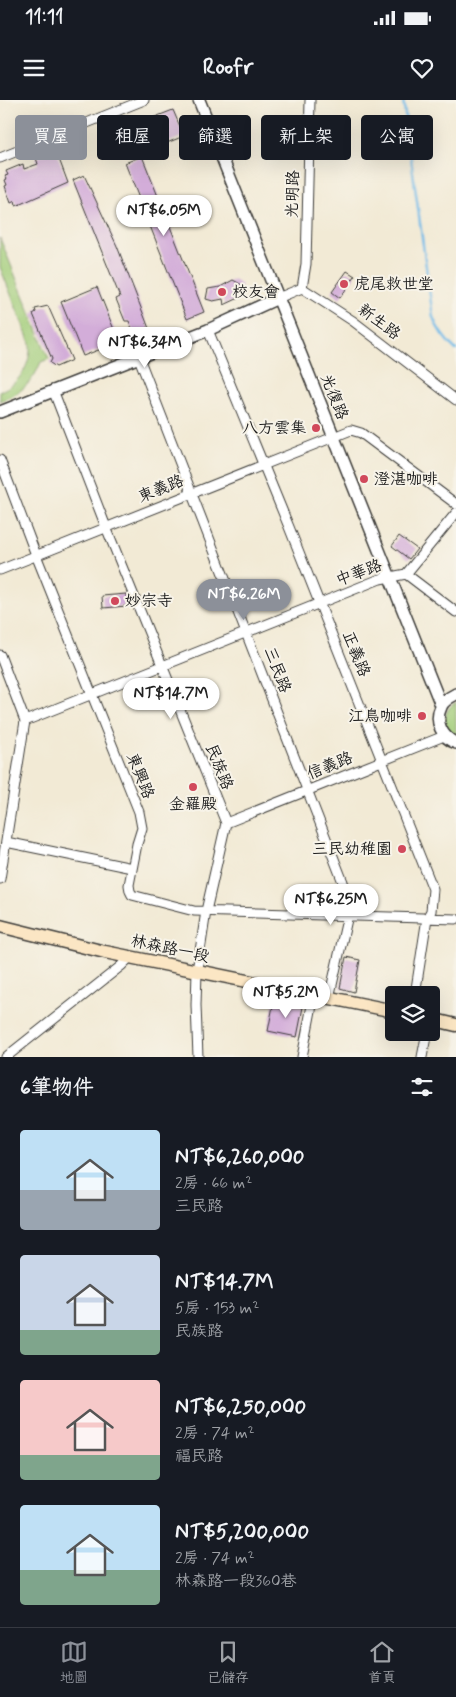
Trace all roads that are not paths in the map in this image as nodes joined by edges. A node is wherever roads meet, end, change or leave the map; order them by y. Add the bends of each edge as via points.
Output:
1 (144, 100) edge
2 (198, 100) edge
3 (310, 100) edge
4 (0, 158) edge
5 (302, 288) junction
6 (278, 298) junction
7 (208, 330) junction
8 (139, 358) junction
9 (53, 390) junction
10 (456, 400) edge
11 (0, 412) edge
12 (333, 437) junction
13 (0, 460) edge
14 (264, 465) junction
15 (191, 493) junction
16 (456, 504) edge
17 (456, 513) edge
18 (106, 527) junction
19 (36, 555) junction
20 (0, 570) edge
21 (406, 574) junction
22 (390, 577) junction
23 (319, 604) junction
24 (456, 612) edge
25 (247, 632) junction
26 (0, 655) edge
27 (162, 666) junction
28 (456, 694) edge
29 (91, 695) junction
30 (441, 706) junction
31 (25, 721) junction
32 (444, 736) junction
33 (456, 743) edge
34 (382, 760) junction
35 (307, 791) junction
36 (226, 823) junction
37 (6, 842) junction
38 (132, 868) junction
39 (0, 879) edge
40 (206, 910) junction
41 (348, 915) junction
42 (427, 918) junction
43 (456, 919) edge
44 (0, 926) edge
45 (131, 956) junction
46 (197, 971) junction
47 (416, 986) edge
48 (314, 995) junction
49 (330, 998) junction
50 (385, 1009) edge
51 (440, 1021) edge
52 (456, 1024) edge
53 (425, 1041) edge
54 (6, 1057) edge
55 (198, 1057) edge
56 (302, 1057) edge
57 (422, 1057) edge

1 - 4 street
2 - 6 street, 光復路
3 - 5 street, 光明路 via 306,264
5 - 6 street
5 - 10 street, 新生路 via 353,321
6 - 7 street
6 - 12 street, 光復路
7 - 8 street
7 - 14 street, 正義路
8 - 9 street
8 - 15 street, 三民路
9 - 11 street
9 - 18 street, 民族路
12 - 14 street, 東義路
12 - 16 street, 東義路 via 351,430 361,433
12 - 22 street, 光復路
13 - 19 street, 東興路
14 - 15 street, 東義路
14 - 23 street, 正義路
15 - 18 street, 東義路
15 - 25 street, 三民路
17 - 21 street, 中華路
18 - 19 street, 東義路
18 - 27 street, 民族路
19 - 20 street, 東義路
19 - 29 street, 東興路
21 - 22 street, 中華路
21 - 24 street
22 - 23 street, 中華路
22 - 30 street, 光復路
23 - 25 street, 中華路
23 - 34 street, 正義路
25 - 27 street, 中華路
25 - 35 street, 三民路
26 - 31 street
27 - 29 street, 中華路
27 - 36 street, 民族路
28 - 30 street
29 - 31 street, 中華路
29 - 38 street, 東興路 via 141,819 142,828
30 - 32 street, 光復路 via 439,724
31 - 37 street
32 - 33 street
32 - 34 street, 信義路
34 - 35 street, 信義路
34 - 42 street, 正義路 via 433,889
35 - 36 street, 信義路
35 - 41 street, 三民路 via 343,882 348,898
36 - 40 street
37 - 38 street
37 - 39 street
38 - 40 street, 東興路 via 129,885 132,895
40 - 41 street
40 - 46 street
41 - 42 street
41 - 49 street, 三民路
42 - 43 street
42 - 47 street, 正義路
44 - 45 main road, 林森路一段
45 - 46 main road, 林森路一段
45 - 54 street
46 - 48 main road, 林森路一段
46 - 55 street
48 - 49 main road, 林森路一段
48 - 56 street
49 - 50 main road, 林森路一段
51 - 52 main road
53 - 57 street

